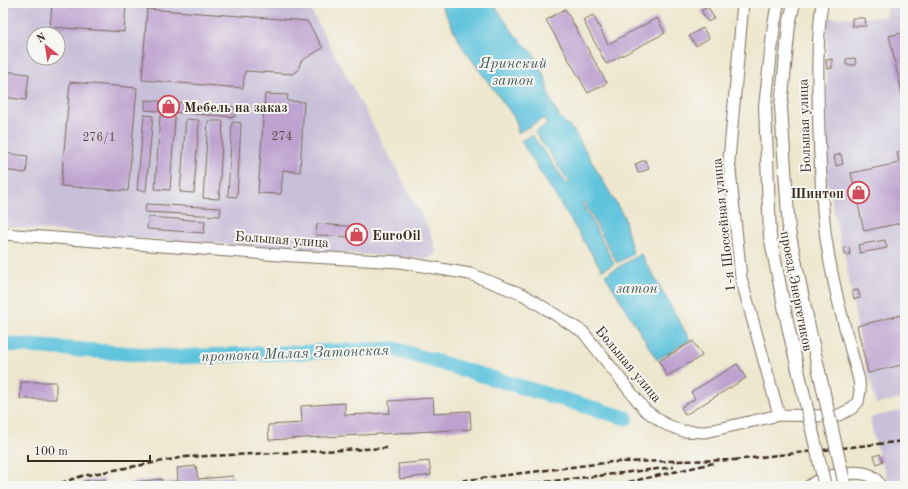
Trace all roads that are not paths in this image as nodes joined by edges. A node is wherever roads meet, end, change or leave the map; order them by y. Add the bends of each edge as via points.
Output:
1 (743, 3) edge
2 (778, 3) edge
3 (794, 3) edge
4 (822, 3) edge
5 (3, 234) edge
6 (779, 415) junction
7 (810, 486) edge
8 (826, 486) edge
9 (844, 486) edge
10 (880, 486) edge

1 - 6 main road, 1-я Шоссейная улица via 729,160 741,278
2 - 8 main road, проезд Энергетиков, bridge via 766,107 769,228 789,332
3 - 9 main road, проезд Энергетиков, bridge via 789,25 781,107 789,231
4 - 6 main road, Большая улица via 817,68 822,204 836,293 860,391 858,402 851,410 839,415
5 - 6 main road, Большая улица via 400,262 470,274 524,295 583,332 646,410 665,424 683,431 705,432
7 - 10 main road via 833,476 852,473 873,477

